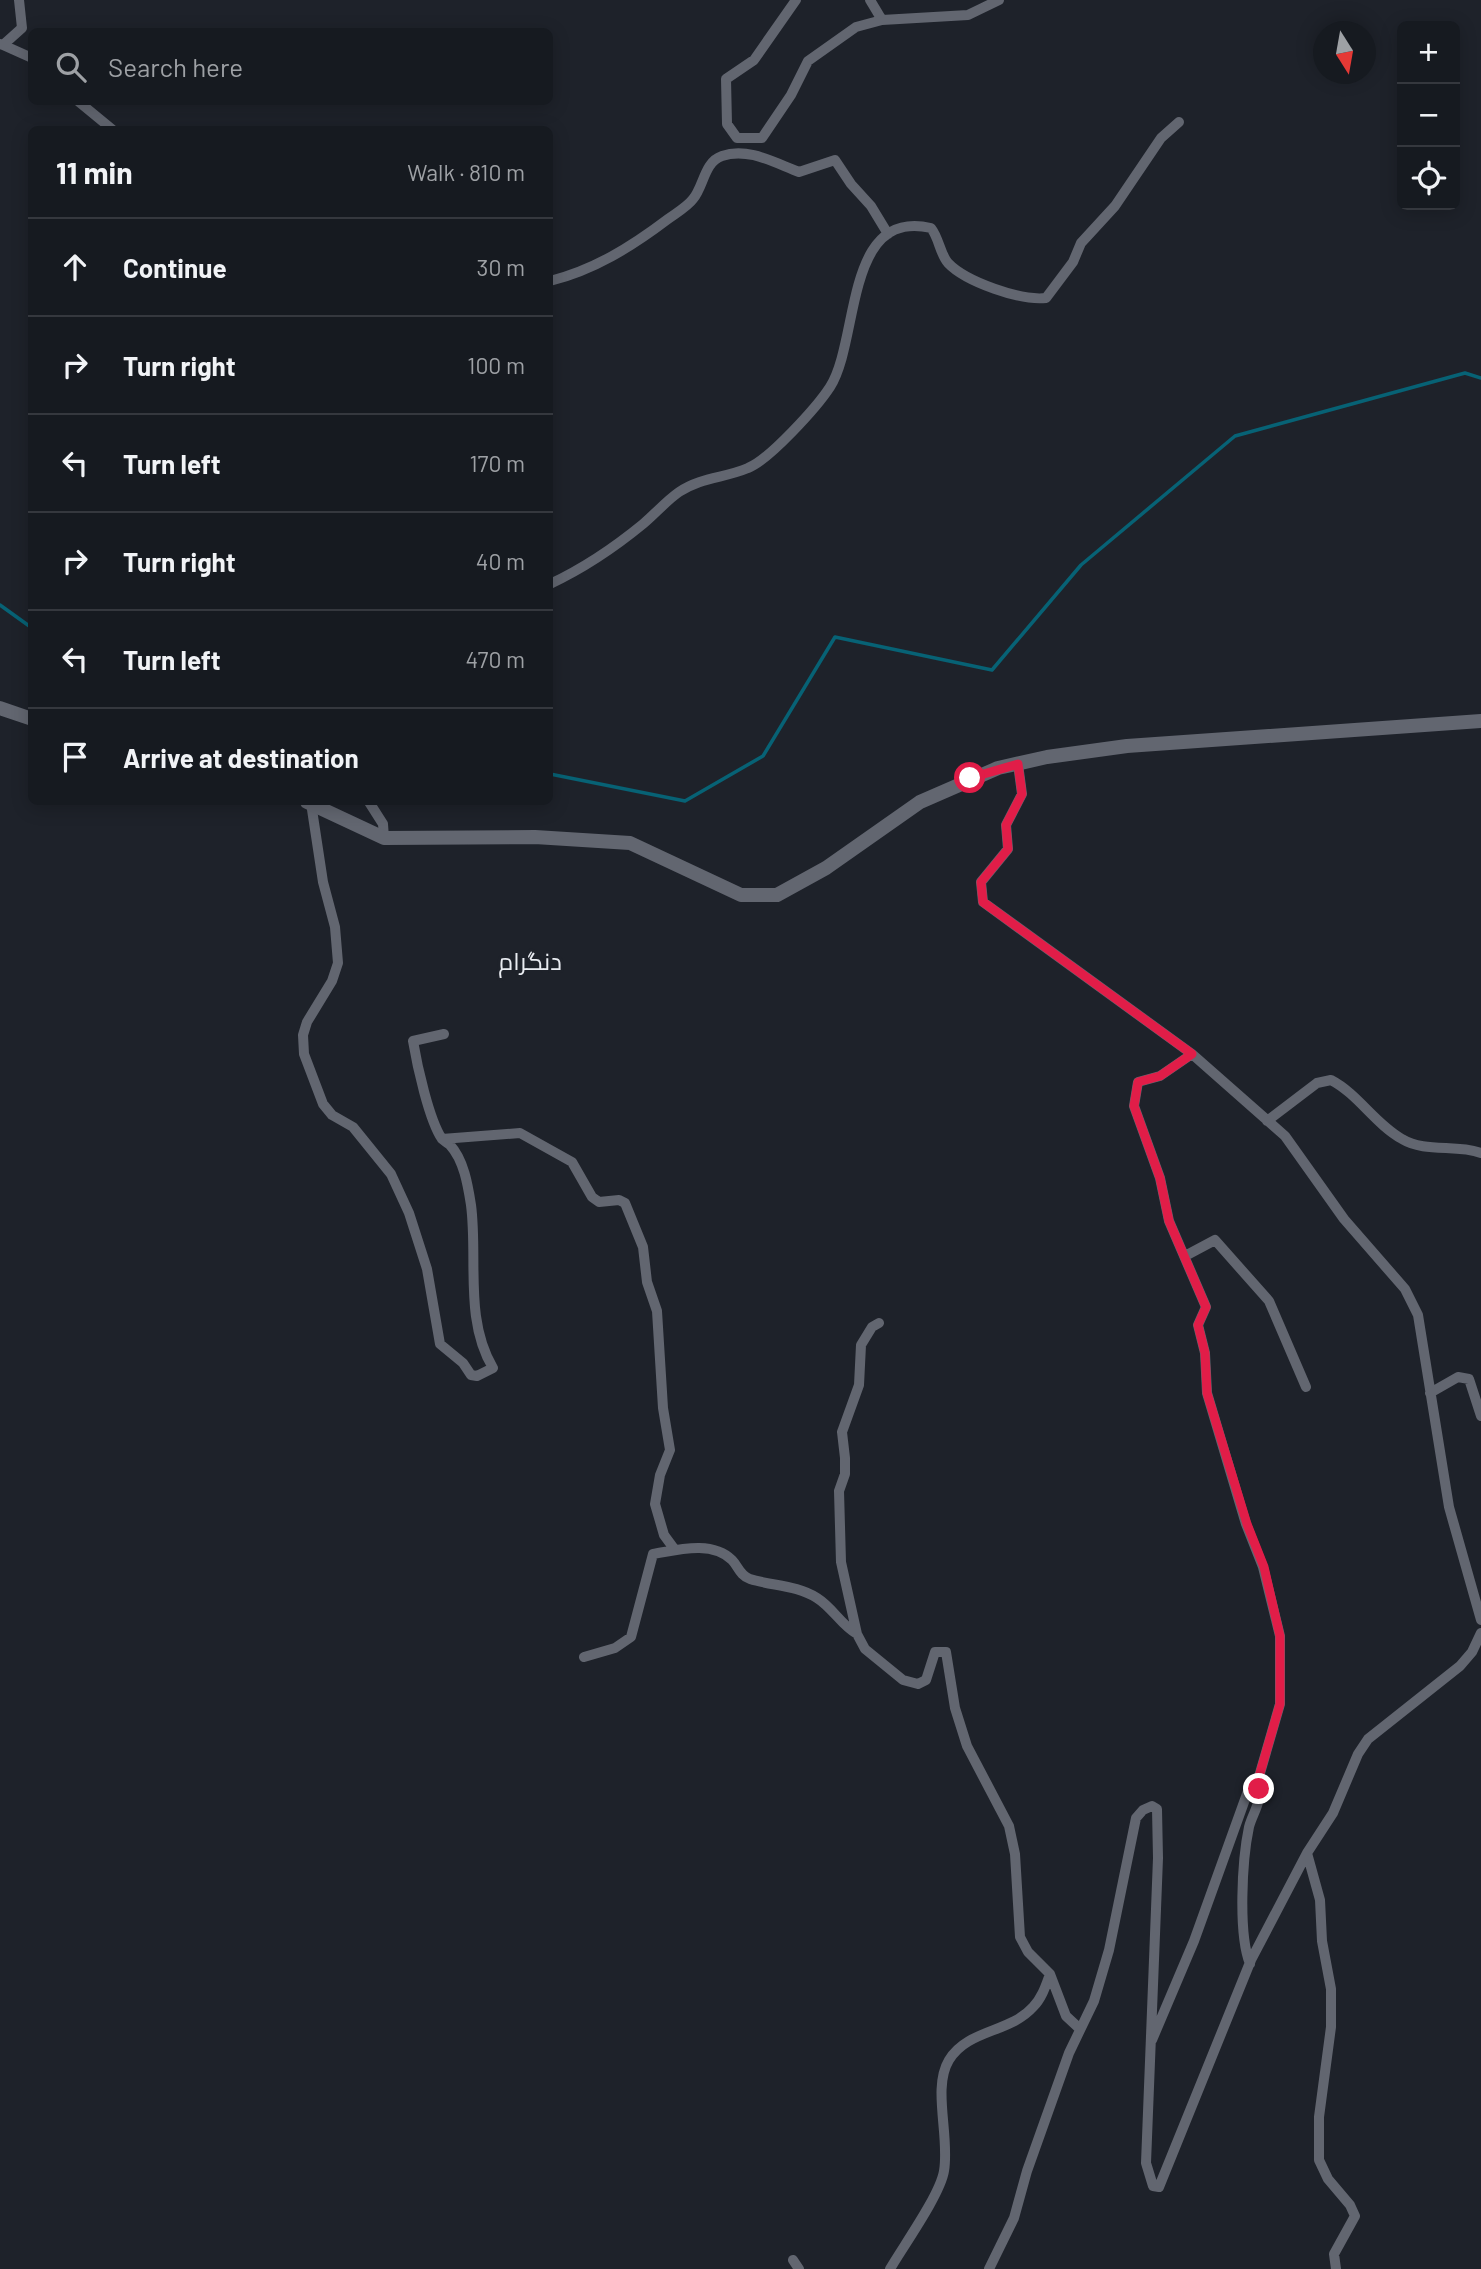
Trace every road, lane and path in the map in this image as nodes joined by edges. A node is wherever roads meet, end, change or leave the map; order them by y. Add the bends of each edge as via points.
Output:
1 (19, 0) edge
2 (796, 0) edge
3 (870, 0) edge
4 (999, 0) edge
5 (883, 20) junction
6 (2, 44) edge
7 (28, 56) edge
8 (83, 105) edge
9 (1179, 122) dead end
10 (108, 126) edge
11 (737, 138) junction
12 (733, 155) junction
13 (888, 234) junction
14 (553, 280) edge
15 (553, 582) edge
16 (0, 708) edge
17 (28, 718) edge
18 (1481, 721) edge
19 (1018, 764) junction
20 (310, 805) edge
21 (315, 805) edge
22 (371, 805) edge
23 (384, 838) junction
24 (444, 1034) dead end
25 (1192, 1054) junction
26 (1268, 1121) junction
27 (442, 1139) junction
28 (1481, 1153) edge
29 (1185, 1256) junction
30 (879, 1322) dead end
31 (1306, 1387) dead end
32 (1430, 1392) junction
33 (1481, 1416) edge
34 (675, 1550) junction
35 (1481, 1620) edge
36 (1481, 1633) edge
37 (857, 1634) junction
38 (584, 1657) dead end
39 (1256, 1787) junction
40 (1307, 1853) junction
41 (1250, 1964) junction
42 (1050, 1973) junction
43 (1080, 2029) junction
44 (1151, 2042) junction
45 (890, 2269) edge
46 (989, 2269) edge
47 (1336, 2269) edge

1 - 6 street via 22,28
2 - 11 street via 754,60 726,79 727,124
3 - 5 street
4 - 5 street via 968,16
5 - 11 street via 856,27 808,61 762,138
6 - 7 street
8 - 10 street
9 - 13 street via 1161,138 1115,206 1093,227 1046,298 1020,298 965,274 947,262 931,228 912,224
11 - 12 street
12 - 13 street via 758,155 799,172 835,160
12 - 14 street via 712,162 692,201 618,254
13 - 15 street via 872,251 861,276 838,373 820,401 769,457 747,469 699,480 610,548
16 - 17 main road
18 - 19 main road via 1127,747
19 - 23 main road via 970,778 920,802 826,869 777,895 741,895 653,851 607,839
19 - 25 street via 1022,794 1006,825 1008,849 981,882 983,902
20 - 27 street via 338,963 303,1035 308,1070 328,1110 353,1127 391,1174 427,1269 440,1345 477,1376 493,1368 476,1317 471,1206 459,1160
21 - 23 main road
22 - 23 street via 383,824
24 - 27 street via 413,1041
25 - 26 street
25 - 29 street via 1160,1076 1138,1082 1134,1092 1134,1106 1160,1178 1169,1221
26 - 28 street via 1317,1083 1331,1080 1402,1140
26 - 32 street via 1285,1136 1344,1219 1405,1289 1418,1315
27 - 34 street via 520,1132 572,1162 599,1202 625,1203 643,1247 647,1282 657,1311 670,1450 655,1504 664,1535
29 - 31 street via 1215,1240 1226,1251 1269,1301
29 - 39 street via 1206,1307 1198,1325 1207,1393 1264,1567 1280,1636 1280,1704
30 - 37 street via 861,1345 859,1385 842,1433 841,1562
32 - 33 street via 1458,1377 1469,1379
32 - 35 street via 1449,1507
34 - 37 street via 715,1551 749,1578 811,1594
34 - 38 street via 653,1553 631,1637 615,1648
36 - 40 street via 1460,1666 1368,1739 1333,1813
37 - 42 street via 871,1657 903,1680 918,1684 926,1680 936,1652 946,1652 967,1746 1009,1826 1020,1937
39 - 41 street via 1260,1799 1250,1825 1244,1882 1245,1951
39 - 44 street via 1248,1791 1194,1941
40 - 41 street
40 - 47 street via 1320,1900 1331,1990 1319,2160 1354,2216 1334,2254
41 - 44 street via 1159,2187 1153,2186 1146,2163
42 - 43 street via 1066,2016
42 - 45 street via 1034,2007 1014,2022 971,2039 950,2058 941,2076 944,2172
43 - 44 street via 1109,1950 1136,1818 1152,1806 1157,1809 1158,1858
43 - 46 street via 1014,2218

